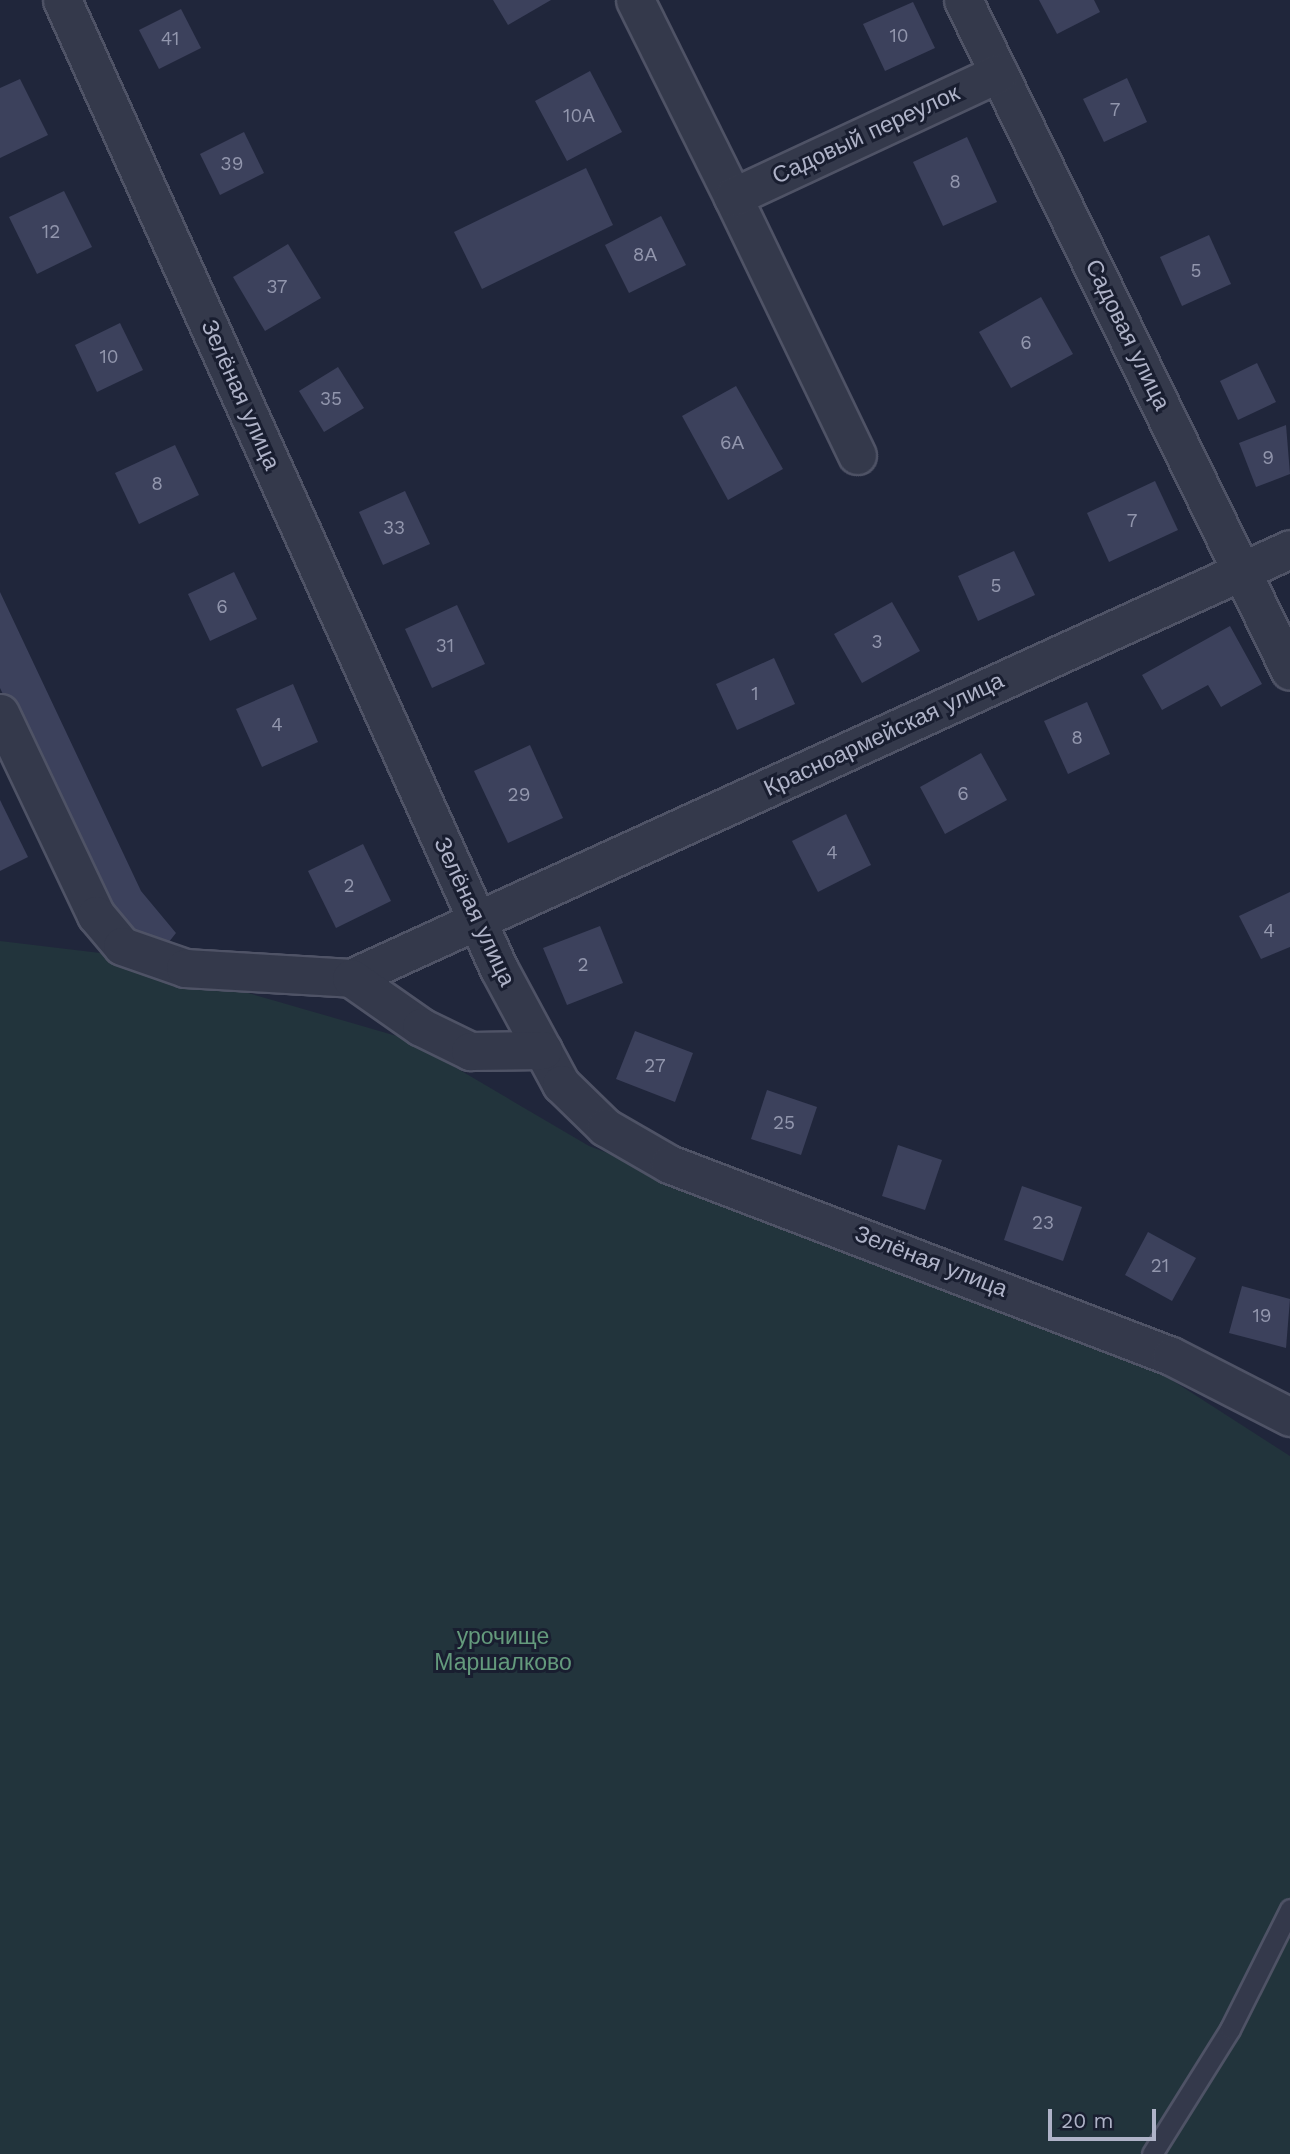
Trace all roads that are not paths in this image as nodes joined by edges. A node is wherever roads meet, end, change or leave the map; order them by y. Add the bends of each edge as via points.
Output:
1 (62, 0) edge
2 (635, 0) edge
3 (963, 0) edge
4 (999, 73) junction
5 (733, 197) junction
6 (856, 455) dead end
7 (1290, 548) edge
8 (1242, 571) junction
9 (1290, 671) edge
10 (0, 713) edge
11 (478, 922) junction
12 (351, 978) junction
13 (543, 1050) junction
14 (1290, 1417) edge
15 (1290, 1909) edge
16 (1152, 2154) edge

1 - 11 street, Зелёная улица
2 - 5 street
3 - 4 street, Садовая улица
4 - 5 street, Садовый переулок
4 - 8 street, Садовая улица
5 - 6 street
7 - 8 street, Красноармейская улица
8 - 9 street, Садовая улица
8 - 11 street, Красноармейская улица
10 - 12 street via 96,915 122,947 185,968
11 - 12 street, Красноармейская улица
11 - 13 street, Зелёная улица
12 - 13 street via 421,1027 470,1051
13 - 14 street, Зелёная улица via 561,1084 605,1127 669,1164 1171,1356 1233,1392
15 - 16 lane via 1230,2029

